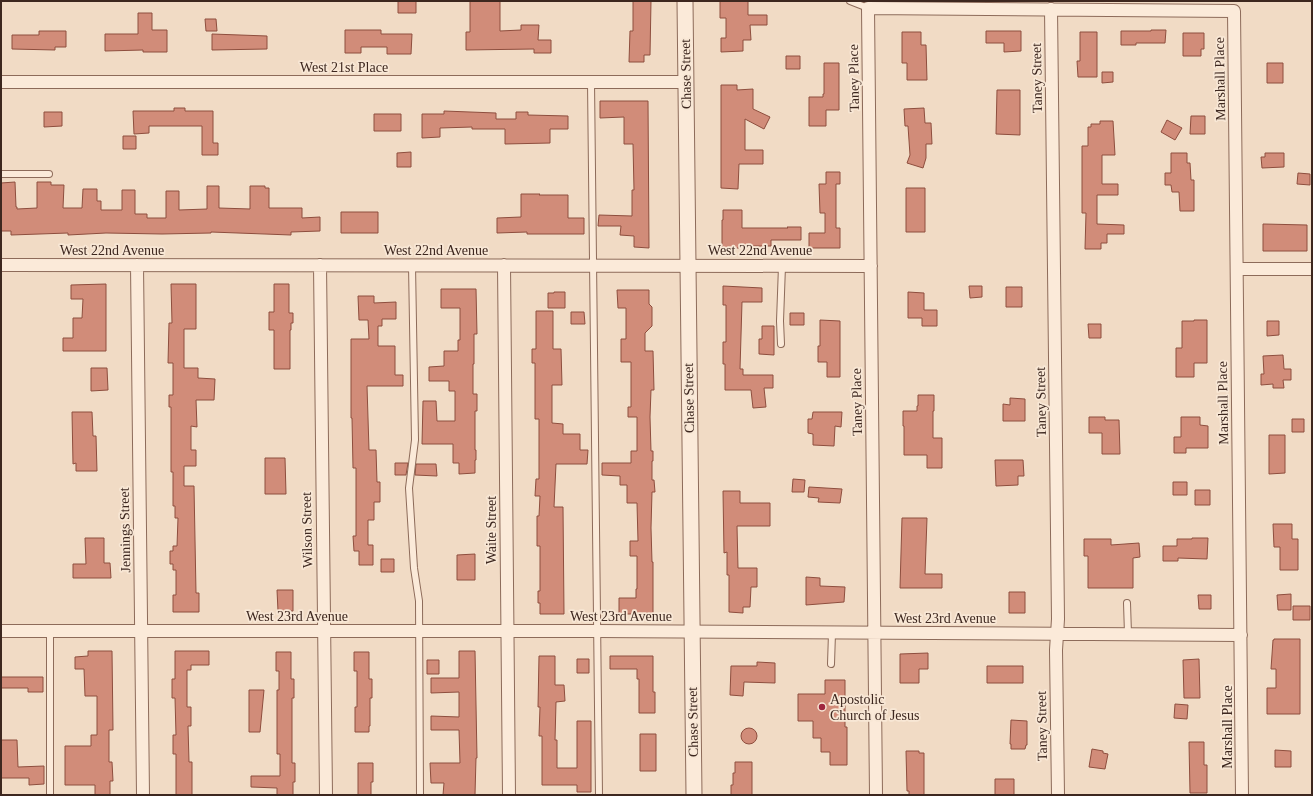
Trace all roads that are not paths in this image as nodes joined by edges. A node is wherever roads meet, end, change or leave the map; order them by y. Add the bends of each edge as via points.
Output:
1 (685, 1) edge
2 (850, 1) edge
3 (868, 8) junction
4 (1051, 9) junction
5 (1, 82) edge
6 (591, 82) junction
7 (686, 82) junction
8 (1, 174) edge
9 (49, 174) dead end
10 (1, 265) edge
11 (137, 265) junction
12 (320, 265) junction
13 (412, 265) junction
14 (504, 265) junction
15 (592, 265) junction
16 (688, 265) junction
17 (782, 266) junction
18 (871, 266) junction
19 (1237, 269) junction
20 (1312, 270) edge
21 (781, 344) dead end
22 (1127, 603) dead end
23 (1, 631) edge
24 (50, 631) junction
25 (141, 631) junction
26 (323, 631) junction
27 (507, 631) junction
28 (597, 631) junction
29 (418, 632) junction
30 (692, 632) junction
31 (832, 633) junction
32 (874, 633) junction
33 (1057, 634) junction
34 (1128, 634) junction
35 (1241, 635) junction
36 (831, 664) dead end
37 (50, 795) edge
38 (143, 795) edge
39 (326, 795) edge
40 (420, 795) edge
41 (509, 795) edge
42 (599, 795) edge
43 (694, 795) edge
44 (876, 795) edge
45 (1058, 795) edge
46 (1242, 795) edge

1 - 7 street, Chase Street
2 - 3 lane
3 - 4 street
3 - 18 street, Taney Place
4 - 19 street, Marshall Place via 1234,11
4 - 33 street, Taney Street
5 - 6 street, West 21st Place
6 - 7 street, West 21st Place
6 - 15 lane
7 - 16 street, Chase Street
8 - 9 lane
10 - 11 street, West 22nd Avenue
11 - 12 street, West 22nd Avenue
11 - 25 street, Jennings Street
12 - 13 street, West 22nd Avenue
12 - 26 street, Wilson Street
13 - 14 street, West 22nd Avenue
13 - 29 lane via 415,440 409,488 414,568 419,601
14 - 15 street, West 22nd Avenue
14 - 27 street, Waite Street
15 - 16 street, West 22nd Avenue
15 - 28 lane
16 - 17 street, West 22nd Avenue
16 - 30 street, Chase Street
17 - 18 street, West 22nd Avenue
17 - 21 lane
18 - 32 street, Taney Place
19 - 20 street
19 - 35 street, Marshall Place
22 - 34 lane
23 - 24 street, West 23rd Avenue
24 - 25 street, West 23rd Avenue
24 - 37 lane
25 - 26 street, West 23rd Avenue
25 - 38 street, Jennings Street
26 - 29 street, West 23rd Avenue
26 - 39 street, Wilson Street
27 - 28 street, West 23rd Avenue
27 - 29 street, West 23rd Avenue
27 - 41 street, Waite Street
28 - 30 street, West 23rd Avenue
28 - 42 lane
29 - 40 lane
30 - 31 street, West 23rd Avenue
30 - 43 street, Chase Street
31 - 32 street, West 23rd Avenue
31 - 36 lane
32 - 33 street, West 23rd Avenue
32 - 44 street, Taney Place
33 - 34 street, West 23rd Avenue
33 - 45 street, Taney Street
34 - 35 street, West 23rd Avenue
35 - 46 street, Marshall Place

